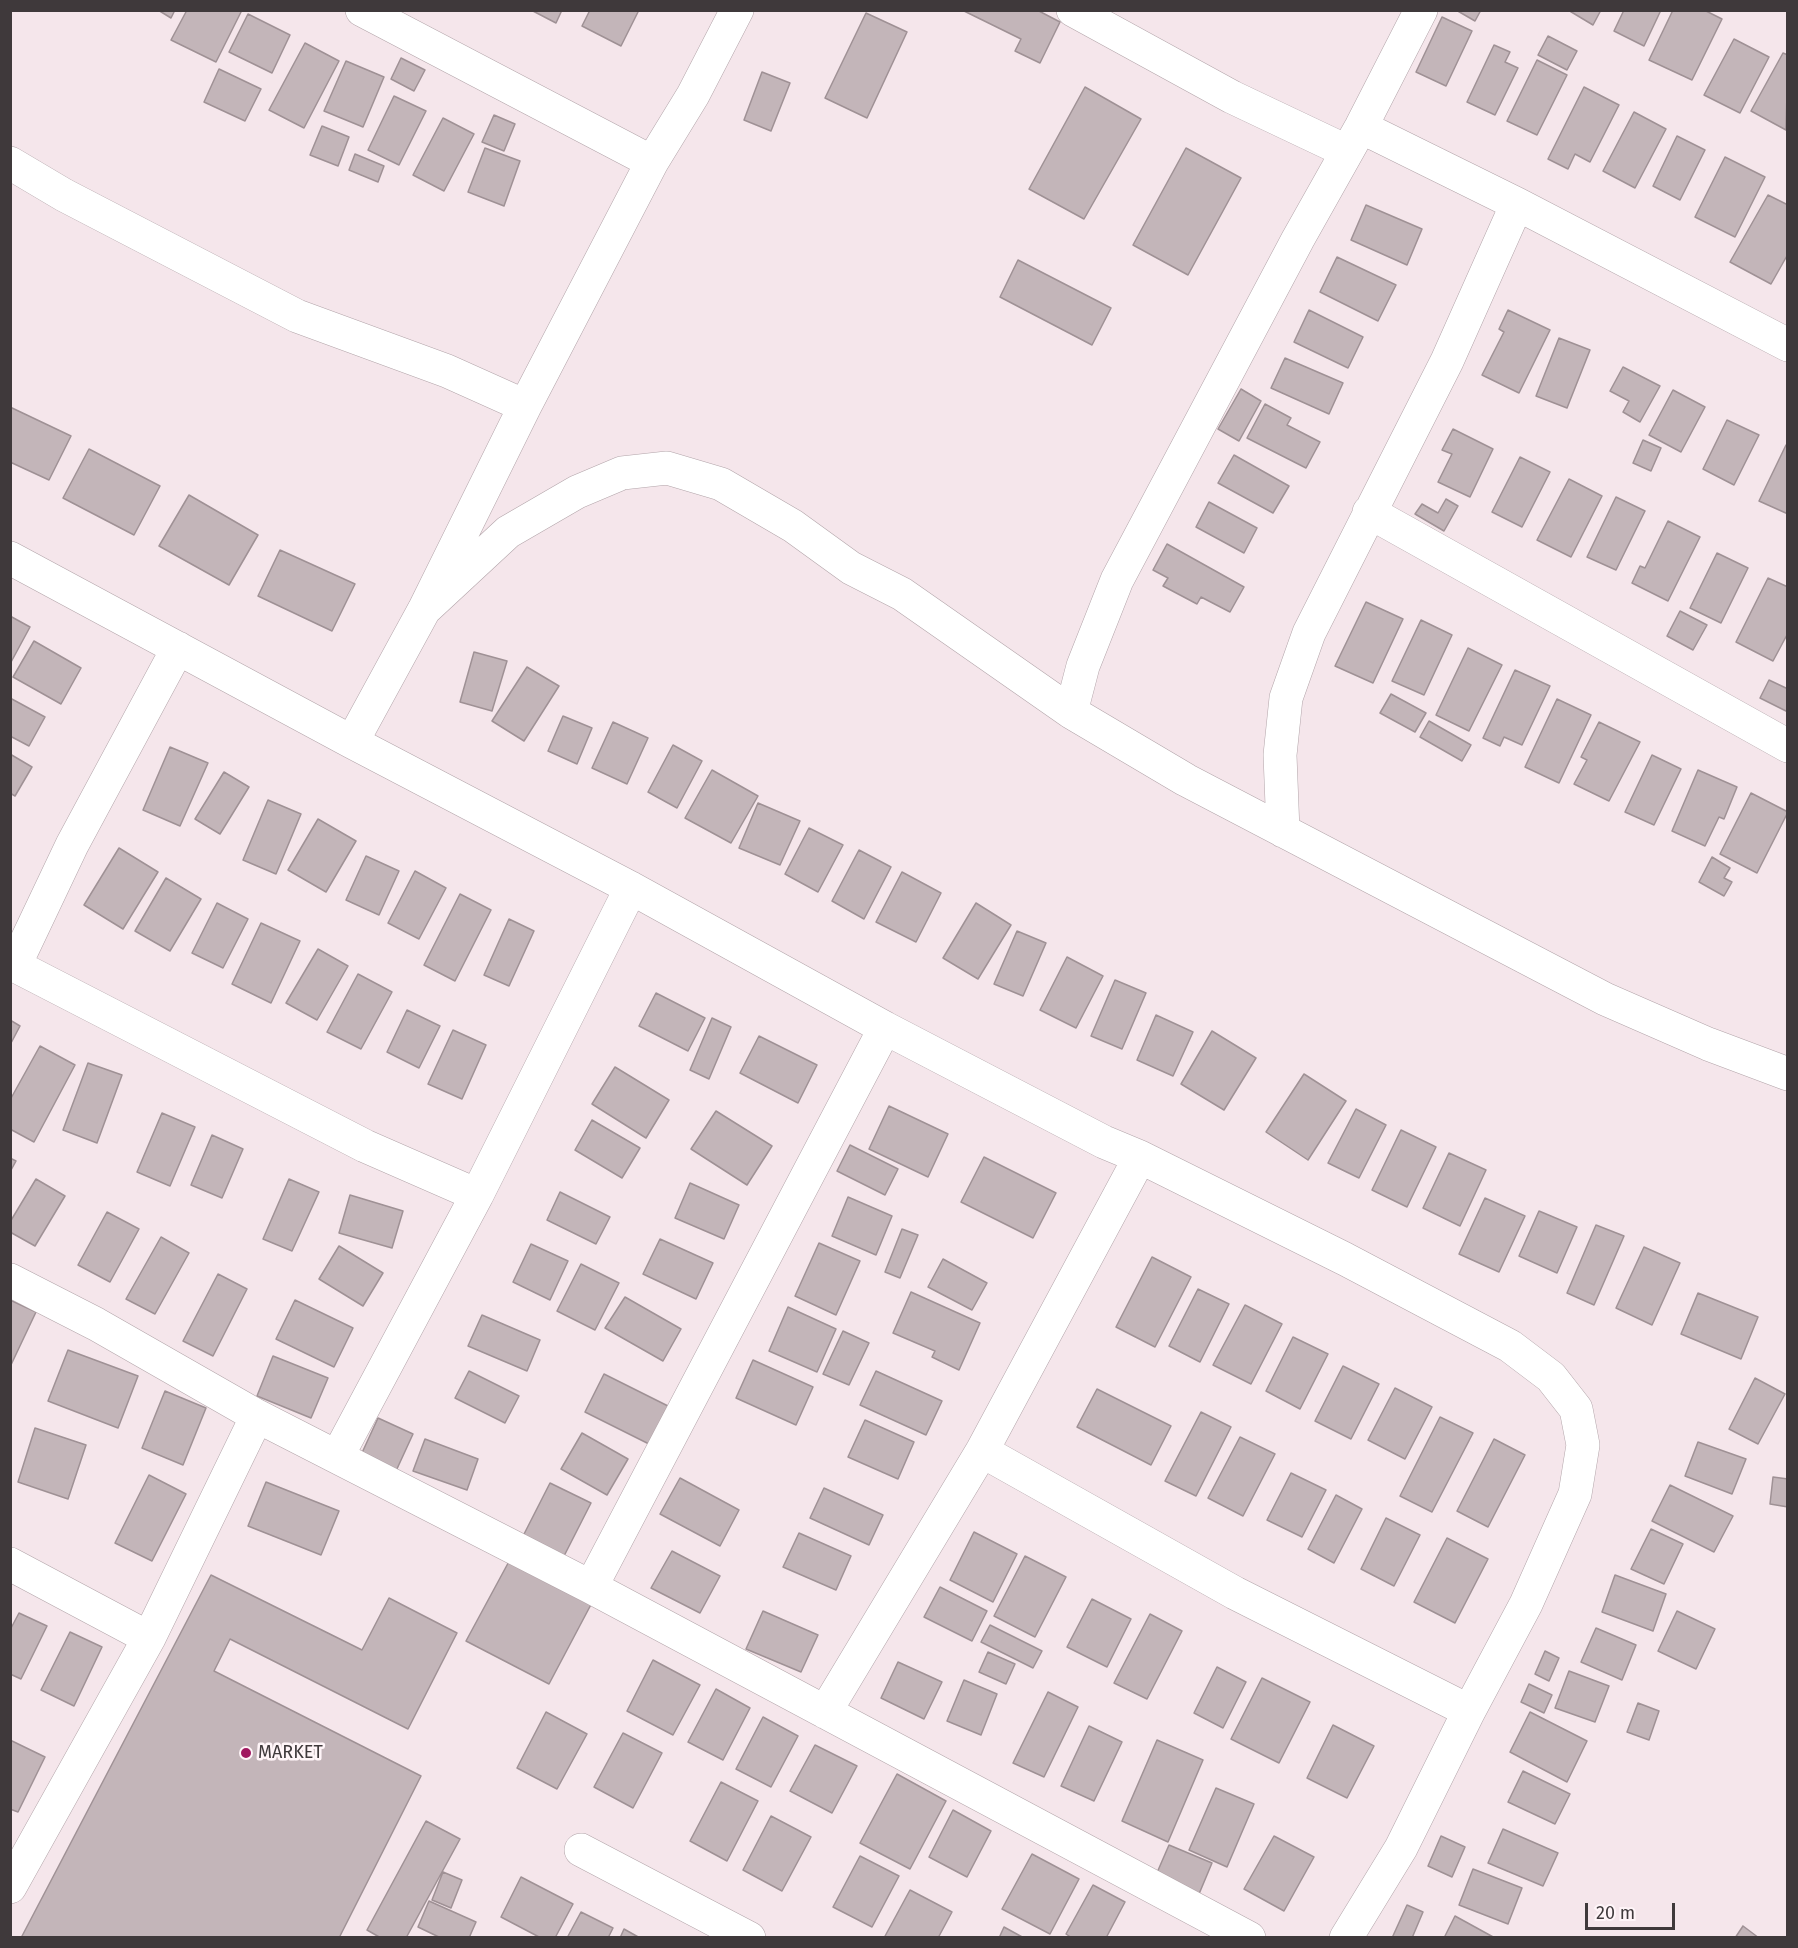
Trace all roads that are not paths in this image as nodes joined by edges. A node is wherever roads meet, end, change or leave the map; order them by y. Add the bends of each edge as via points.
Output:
1 (362, 10) edge
2 (737, 10) edge
3 (1073, 10) edge
4 (1421, 10) edge
5 (1354, 139) junction
6 (652, 162) junction
7 (10, 163) edge
8 (1517, 204) junction
9 (1788, 345) edge
10 (525, 406) junction
11 (1369, 512) junction
12 (10, 558) edge
13 (424, 610) junction
14 (178, 648) junction
15 (1071, 712) junction
16 (352, 742) junction
17 (1788, 746) edge
18 (1283, 831) junction
19 (630, 888) junction
20 (13, 964) edge
21 (885, 1028) junction
22 (1788, 1074) edge
23 (1140, 1157) junction
24 (477, 1195) junction
25 (10, 1280) edge
26 (256, 1416) junction
27 (982, 1451) junction
28 (338, 1457) junction
29 (10, 1564) edge
30 (591, 1587) junction
31 (149, 1638) junction
32 (1469, 1711) junction
33 (825, 1712) junction
34 (581, 1850) dead end
35 (10, 1887) edge
36 (749, 1938) edge
37 (1249, 1938) edge
38 (1346, 1938) edge

1 - 6 street
2 - 6 street via 693,95
3 - 5 street via 1232,97
4 - 5 street
5 - 8 street
5 - 15 street via 1117,580 1083,666
6 - 10 street
7 - 10 street via 297,316 447,371
8 - 9 street
8 - 11 street via 1447,361
10 - 13 street
11 - 17 street
11 - 18 street via 1309,633 1286,698 1280,755
12 - 14 street
13 - 15 street via 508,532 567,498 622,473 667,468 721,484 793,526 851,567 902,594
13 - 16 street
14 - 16 street
14 - 20 street
15 - 18 street via 1186,780
16 - 19 street
18 - 22 street via 1605,999
19 - 21 street
19 - 24 street
20 - 24 street via 365,1146
21 - 23 street
21 - 30 street
23 - 27 street
23 - 32 street via 1510,1346 1551,1377 1576,1409 1583,1445 1575,1494 1526,1604
24 - 28 street
25 - 26 street via 96,1324
26 - 28 street
26 - 31 street
27 - 32 street via 1235,1593
27 - 33 street
28 - 30 street
29 - 31 street
30 - 33 street
31 - 35 street
32 - 38 street via 1401,1848
33 - 37 street
34 - 36 street

